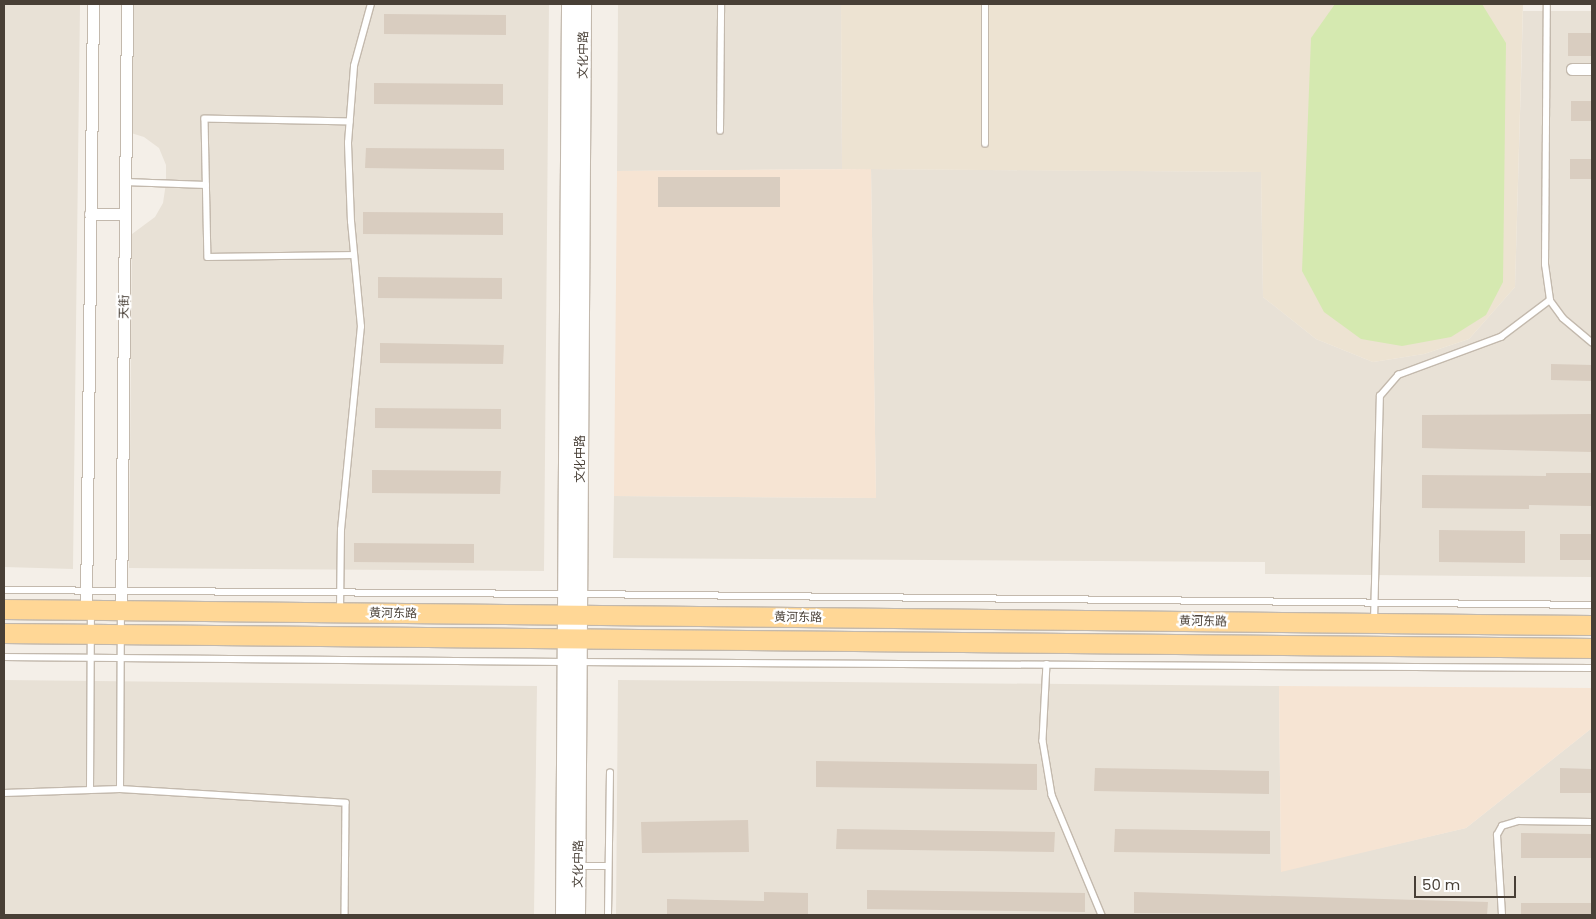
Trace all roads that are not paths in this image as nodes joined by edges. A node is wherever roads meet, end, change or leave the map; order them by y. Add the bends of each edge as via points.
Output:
1 (93, 4) edge
2 (127, 4) edge
3 (371, 4) edge
4 (569, 4) edge
5 (583, 4) edge
6 (721, 4) edge
7 (985, 4) edge
8 (1547, 4) edge
9 (1572, 69) dead end
10 (1592, 69) edge
11 (350, 122) junction
12 (720, 131) dead end
13 (985, 144) dead end
14 (125, 182) junction
15 (206, 185) junction
16 (90, 214) junction
17 (125, 214) junction
18 (354, 255) junction
19 (1550, 300) junction
20 (1592, 342) edge
21 (4, 590) edge
22 (86, 591) junction
23 (121, 592) junction
24 (341, 593) junction
25 (573, 594) junction
26 (1375, 602) junction
27 (1592, 605) edge
28 (4, 609) edge
29 (89, 610) junction
30 (121, 610) junction
31 (340, 613) junction
32 (573, 615) junction
33 (1374, 623) junction
34 (1592, 625) edge
35 (4, 634) edge
36 (91, 634) junction
37 (121, 634) junction
38 (573, 639) junction
39 (1592, 648) edge
40 (4, 657) edge
41 (91, 658) junction
42 (120, 658) junction
43 (573, 662) junction
44 (1047, 664) junction
45 (1592, 668) edge
46 (610, 774) dead end
47 (90, 790) junction
48 (120, 790) junction
49 (4, 793) edge
50 (1592, 822) edge
51 (578, 866) junction
52 (608, 866) junction
53 (345, 915) edge
54 (563, 915) edge
55 (578, 915) edge
56 (608, 915) edge
57 (1102, 915) edge
58 (1502, 915) edge

1 - 16 street
2 - 14 street, 天街
3 - 11 lane via 354,66
4 - 25 street, 文化中路
5 - 25 street, 文化中路
6 - 12 lane
7 - 13 lane
8 - 19 lane via 1545,265
9 - 10 street
11 - 15 lane via 205,119
11 - 18 lane
14 - 15 lane
14 - 17 street, 天街
15 - 18 lane via 208,257
16 - 17 street
16 - 22 street
17 - 23 street, 天街
18 - 24 lane via 361,327 341,530
19 - 20 lane via 1563,318
19 - 26 lane via 1501,337 1398,375 1380,396
21 - 22 lane
22 - 23 lane
22 - 29 street
23 - 24 lane
23 - 30 street, 天街
24 - 25 lane
24 - 31 lane
25 - 26 lane
25 - 32 street, 文化中路
26 - 27 lane
26 - 33 lane
28 - 29 main road, 黄河东路
29 - 30 main road, 黄河东路
29 - 36 lane
30 - 31 main road, 黄河东路
30 - 37 lane
31 - 32 main road, 黄河东路
32 - 33 main road, 黄河东路
32 - 38 street, 文化中路
33 - 34 main road, 黄河东路
35 - 36 main road, 黄河东路
36 - 37 main road, 黄河东路
36 - 41 lane
37 - 38 main road, 黄河东路
37 - 42 lane
38 - 39 main road, 黄河东路
38 - 43 street, 文化中路
40 - 41 lane
41 - 42 lane
41 - 47 lane
42 - 43 lane
42 - 48 lane
43 - 44 lane
43 - 51 street, 文化中路
43 - 54 street, 文化中路
44 - 45 lane
44 - 57 lane via 1043,741 1052,795
46 - 52 lane
47 - 48 lane
47 - 49 lane
48 - 53 lane via 346,803
50 - 58 lane via 1518,821 1502,826 1497,835
51 - 52 lane
51 - 55 street, 文化中路
52 - 56 lane

